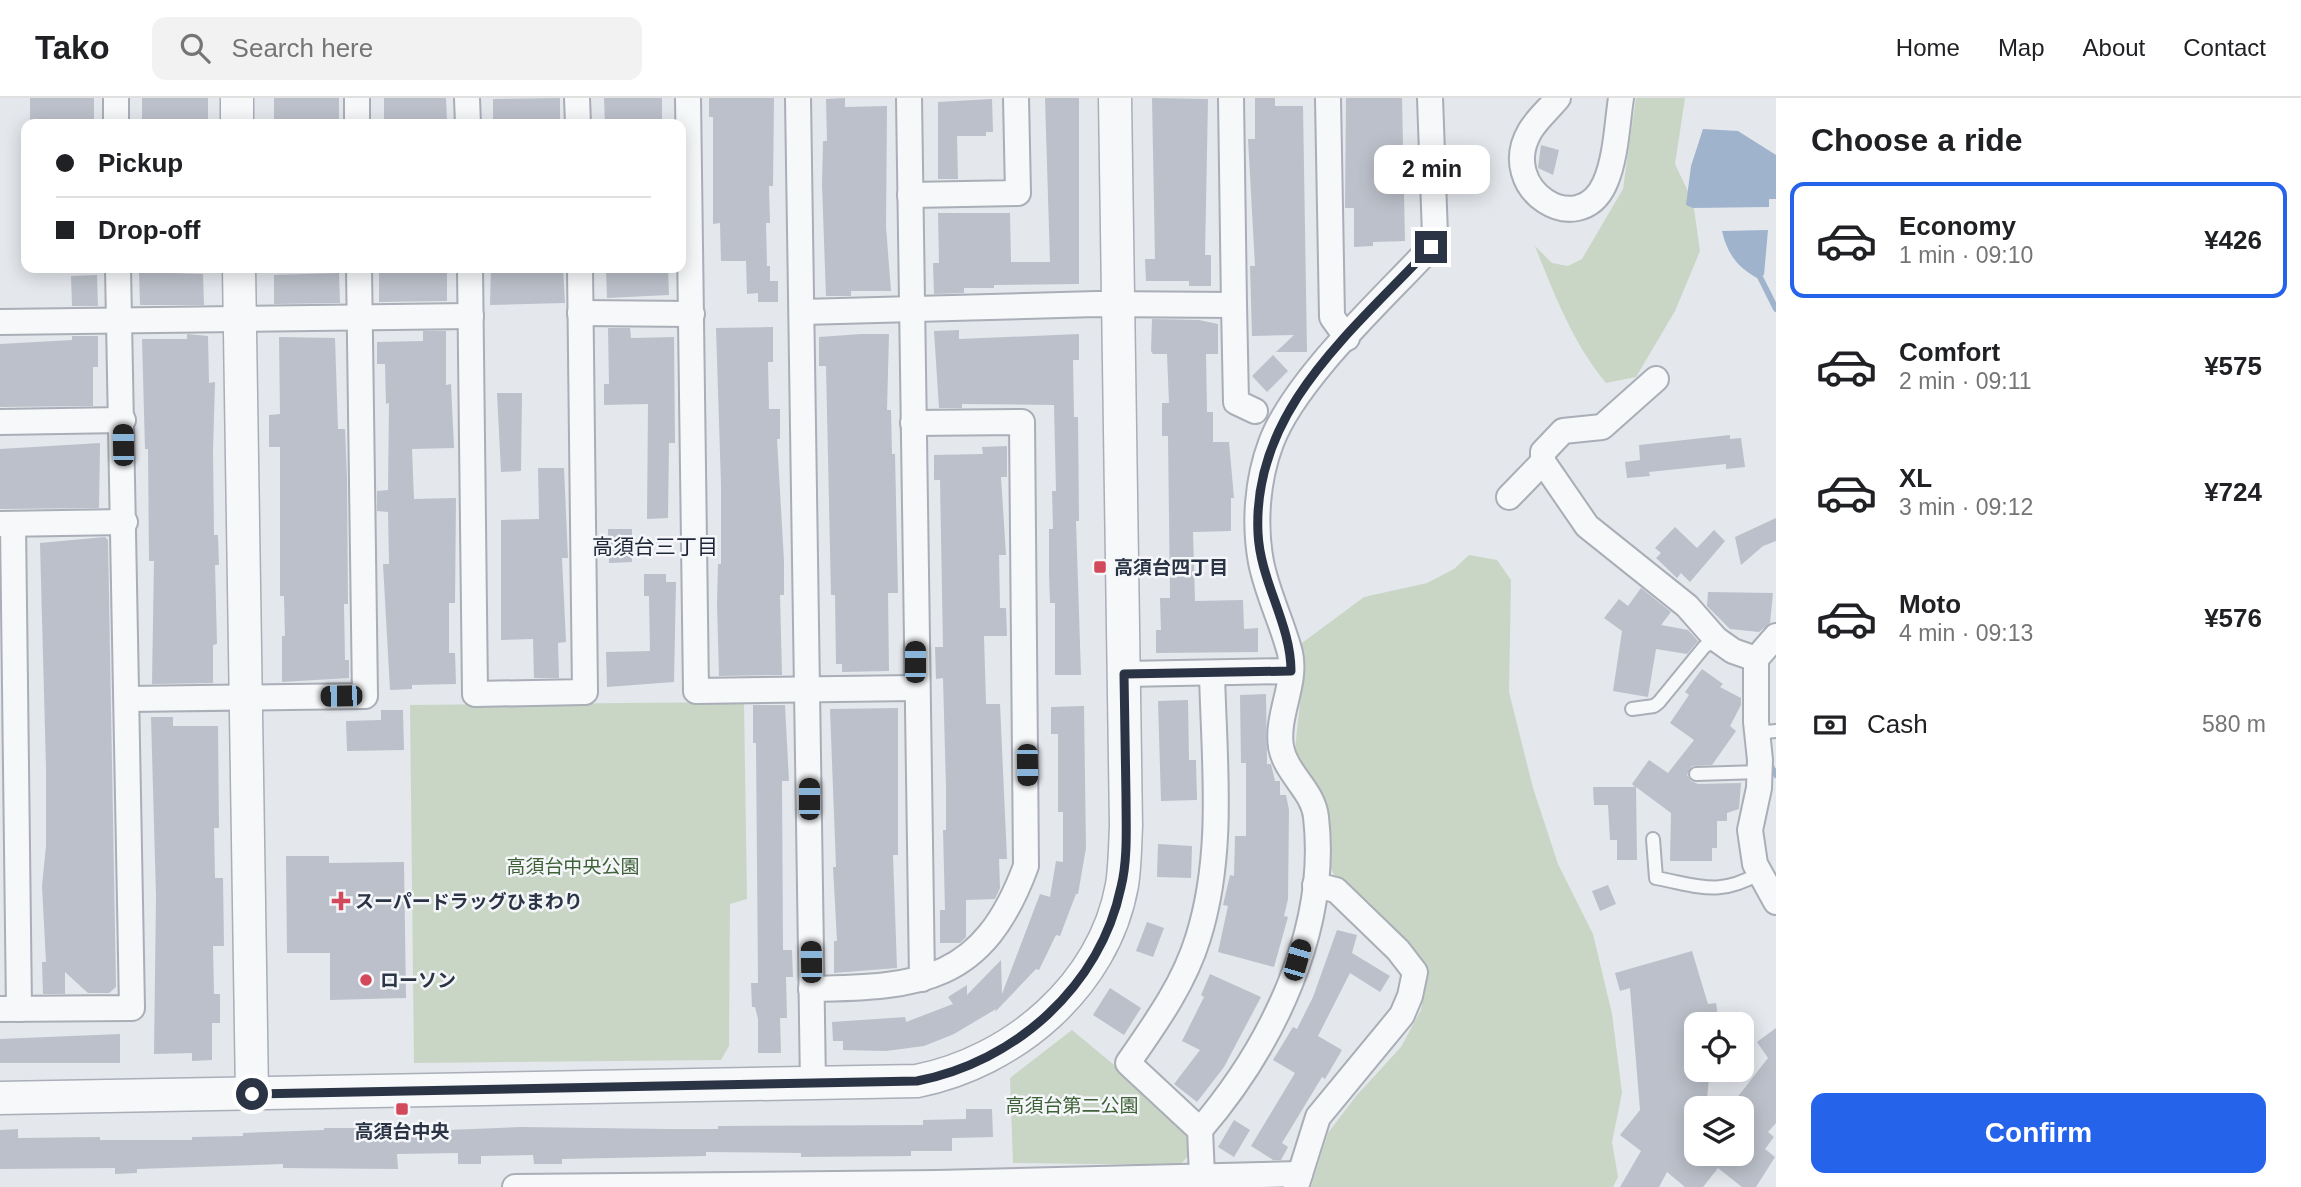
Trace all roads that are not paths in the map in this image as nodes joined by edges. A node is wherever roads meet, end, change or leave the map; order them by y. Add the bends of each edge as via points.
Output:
1 (116, 98) edge
2 (237, 98) edge
3 (357, 98) edge
4 (467, 98) edge
5 (577, 98) edge
6 (688, 98) edge
7 (798, 98) edge
8 (909, 98) edge
9 (1016, 98) edge
10 (1115, 98) edge
11 (1231, 98) edge
12 (1328, 98) edge
13 (1430, 98) edge
14 (1558, 98) edge
15 (1621, 98) edge
16 (116, 119) edge
17 (237, 119) edge
18 (357, 119) edge
19 (468, 119) edge
20 (578, 119) edge
21 (910, 195) junction
22 (118, 273) edge
23 (239, 273) edge
24 (359, 273) edge
25 (470, 273) edge
26 (580, 273) edge
27 (1119, 305) junction
28 (1234, 305) junction
29 (910, 310) junction
30 (802, 312) junction
31 (580, 313) junction
32 (692, 314) junction
33 (471, 316) junction
34 (360, 317) junction
35 (120, 320) junction
36 (240, 320) junction
37 (0, 322) edge
38 (1347, 338) junction
39 (1656, 379) dead end
40 (1255, 411) dead end
41 (123, 420) junction
42 (0, 422) edge
43 (913, 423) junction
44 (1543, 462) junction
45 (1509, 497) dead end
46 (125, 522) junction
47 (7, 524) edge
48 (1776, 636) edge
49 (1716, 639) junction
50 (1756, 659) junction
51 (1291, 671) junction
52 (1212, 673) junction
53 (1124, 674) junction
54 (915, 688) junction
55 (808, 691) junction
56 (246, 698) junction
57 (127, 699) junction
58 (1632, 709) dead end
59 (1766, 732) edge
60 (1760, 772) junction
61 (1696, 774) dead end
62 (1653, 839) dead end
63 (1760, 873) junction
64 (1315, 885) junction
65 (1776, 902) edge
66 (922, 979) junction
67 (811, 989) junction
68 (10, 1009) edge
69 (813, 1085) junction
70 (252, 1094) junction
71 (0, 1098) edge
72 (1200, 1130) junction
73 (1202, 1176) junction
74 (1298, 1180) edge
75 (936, 1185) edge
76 (589, 1186) edge
77 (515, 1187) edge

1 - 16 street
2 - 17 street
3 - 18 street
4 - 19 street
5 - 20 street
6 - 32 street
7 - 30 street
8 - 21 street
9 - 21 street via 1018,193
10 - 27 street
11 - 28 street
12 - 38 street via 1332,317
13 - 38 street via 1435,235 1431,247
14 - 15 street via 1531,131 1522,158 1524,178 1534,193 1568,209 1595,199 1605,184
21 - 29 street
22 - 35 street
23 - 36 street
24 - 34 street
25 - 33 street
26 - 31 street
27 - 28 street
27 - 29 street
27 - 53 street
28 - 40 street via 1236,402
29 - 30 street
29 - 43 street
30 - 55 street
31 - 32 street
31 - 33 street via 585,692 475,694
32 - 55 street via 696,691
33 - 34 street
34 - 36 street
34 - 56 street via 365,696
35 - 36 street
35 - 37 street
35 - 41 street
36 - 56 street
38 - 51 street via 1286,412 1263,467 1258,500 1261,563
39 - 44 street via 1602,427 1563,431 1543,452
41 - 42 street
41 - 46 street
43 - 54 street
43 - 66 street via 1023,422 1026,866 1006,913 976,950
44 - 45 street
44 - 49 street via 1587,526 1687,606
46 - 47 street
46 - 57 street
47 - 68 street
48 - 50 street
49 - 50 street
49 - 58 lane via 1659,702
50 - 59 street
51 - 52 street
51 - 64 street via 1280,738 1286,763 1316,814
52 - 53 street
52 - 72 street via 1215,856 1208,898 1183,975 1128,1063
53 - 69 street via 1122,885 1112,920 1083,974 1038,1024 969,1068 917,1081
54 - 55 street
54 - 66 street
55 - 67 street
56 - 57 street
56 - 70 street
57 - 68 street via 132,1008
59 - 60 street
60 - 61 lane
60 - 63 street via 1750,830
62 - 63 lane via 1656,878 1715,889
63 - 65 street
64 - 72 street via 1275,1022 1237,1085
64 - 74 street via 1336,890 1415,972 1402,1015 1318,1117
66 - 67 street via 886,988
67 - 69 street
69 - 70 street
70 - 71 street
72 - 73 street
73 - 74 street
73 - 75 street
75 - 76 street
76 - 77 street

